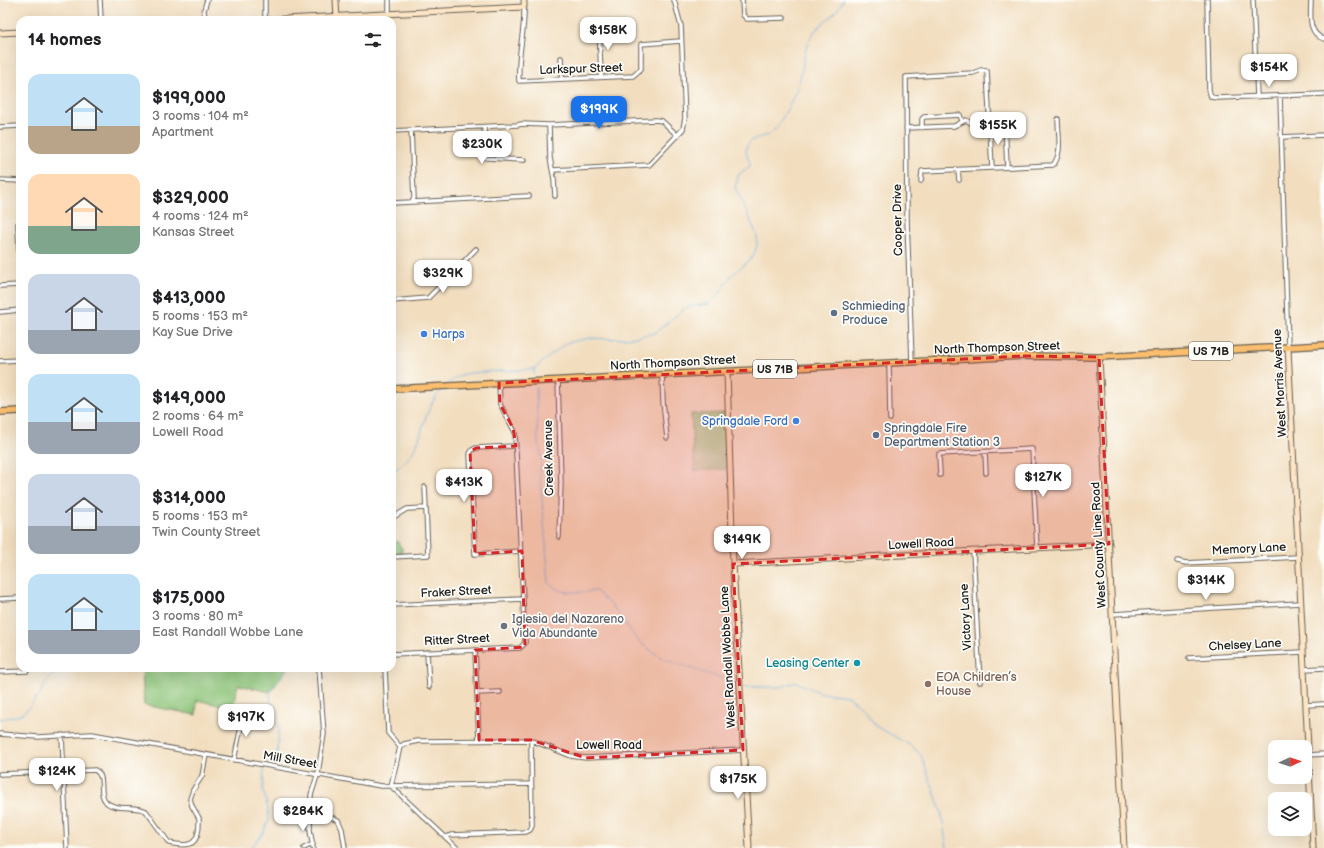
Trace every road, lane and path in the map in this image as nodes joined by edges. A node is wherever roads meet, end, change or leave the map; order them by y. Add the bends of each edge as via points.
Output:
1 (100, 0) edge
2 (207, 0) edge
3 (265, 0) edge
4 (336, 0) edge
5 (389, 0) edge
6 (522, 0) edge
7 (674, 0) edge
8 (742, 0) edge
9 (1207, 0) edge
10 (1253, 0) edge
11 (1311, 0) edge
12 (524, 6) junction
13 (510, 7) junction
14 (389, 14) junction
15 (100, 16) edge
16 (205, 16) edge
17 (265, 16) edge
18 (337, 16) edge
19 (363, 16) edge
20 (784, 18) dead end
21 (599, 25) dead end
22 (16, 32) edge
23 (0, 33) edge
24 (1324, 39) edge
25 (681, 41) junction
26 (561, 58) dead end
27 (602, 77) junction
28 (562, 79) junction
29 (1324, 94) edge
30 (1280, 96) junction
31 (1257, 97) junction
32 (1058, 119) dead end
33 (962, 121) junction
34 (990, 124) junction
35 (549, 125) junction
36 (16, 126) edge
37 (0, 127) edge
38 (484, 127) junction
39 (906, 128) junction
40 (922, 128) junction
41 (411, 130) junction
42 (396, 131) edge
43 (1324, 135) edge
44 (678, 136) junction
45 (1282, 137) junction
46 (524, 160) dead end
47 (1007, 167) junction
48 (992, 168) junction
49 (553, 170) junction
50 (958, 170) junction
51 (0, 180) edge
52 (959, 180) dead end
53 (16, 181) edge
54 (921, 181) dead end
55 (529, 196) dead end
56 (555, 196) dead end
57 (412, 202) junction
58 (396, 203) edge
59 (476, 249) dead end
60 (16, 285) edge
61 (0, 286) edge
62 (396, 301) edge
63 (16, 310) edge
64 (0, 312) edge
65 (1324, 345) edge
66 (1288, 347) junction
67 (1099, 357) junction
68 (16, 360) edge
69 (0, 361) edge
70 (912, 362) junction
71 (889, 363) junction
72 (727, 371) junction
73 (662, 374) junction
74 (558, 380) junction
75 (499, 383) junction
76 (396, 389) edge
77 (16, 411) edge
78 (0, 412) edge
79 (890, 419) dead end
80 (666, 438) dead end
81 (516, 446) junction
82 (985, 452) junction
83 (986, 473) dead end
84 (940, 475) dead end
85 (424, 487) dead end
86 (425, 508) junction
87 (396, 516) edge
88 (559, 537) dead end
89 (1109, 544) junction
90 (1038, 548) junction
91 (521, 551) junction
92 (973, 551) junction
93 (396, 557) edge
94 (1298, 557) junction
95 (1177, 561) dead end
96 (733, 564) junction
97 (16, 598) edge
98 (0, 599) edge
99 (522, 599) junction
100 (1300, 603) junction
101 (396, 604) edge
102 (1113, 614) junction
103 (475, 650) junction
104 (427, 652) junction
105 (1303, 652) junction
106 (396, 654) edge
107 (1189, 658) dead end
108 (1324, 668) edge
109 (1304, 669) junction
110 (16, 671) edge
111 (0, 672) edge
112 (319, 672) edge
113 (385, 672) edge
114 (980, 682) dead end
115 (429, 687) dead end
116 (500, 692) dead end
117 (477, 693) junction
118 (1324, 704) edge
119 (1306, 705) junction
120 (244, 713) dead end
121 (0, 734) edge
122 (62, 735) junction
123 (479, 740) junction
124 (531, 740) junction
125 (1307, 740) edge
126 (400, 747) junction
127 (743, 750) junction
128 (1324, 754) edge
129 (206, 755) junction
130 (1312, 755) edge
131 (234, 760) junction
132 (64, 770) junction
133 (0, 774) edge
134 (317, 775) junction
135 (531, 784) junction
136 (1310, 784) edge
137 (391, 786) junction
138 (310, 818) junction
139 (446, 837) junction
140 (313, 846) edge
141 (67, 848) edge
142 (304, 848) edge
143 (345, 848) edge
144 (457, 848) edge
145 (749, 848) edge
146 (1124, 848) edge
147 (1313, 848) edge

1 - 15 street
2 - 16 street
3 - 17 street
4 - 18 street
5 - 14 street
6 - 12 street
6 - 13 street
7 - 25 street via 680,22
8 - 20 street via 743,14 747,19
9 - 31 street via 1209,90 1212,97
10 - 31 street
11 - 24 street via 1311,26 1315,34
12 - 13 street
12 - 28 street, Larkspur Street via 524,26 518,59 519,81
13 - 14 street
14 - 19 street
21 - 27 street
22 - 23 street
25 - 27 street, Larkspur Street via 647,42 640,46 641,69 637,74 631,77
25 - 44 street via 684,125
26 - 28 street
27 - 28 street, Larkspur Street
29 - 30 street
30 - 31 street
30 - 45 street, West Morris Avenue
32 - 47 street via 1059,152 1053,165
33 - 34 street via 969,121 974,125
33 - 40 street via 954,126
33 - 40 street via 960,115 924,117
34 - 39 street, Cooper Drive via 986,70 906,77
34 - 47 street via 1005,123
34 - 48 street
35 - 38 street
35 - 44 street via 656,120 662,121
35 - 49 street
36 - 37 street
38 - 41 street
38 - 46 street via 486,158
39 - 40 street
39 - 70 street, Cooper Drive
41 - 42 street
41 - 57 street via 414,198
43 - 45 street
44 - 49 street via 649,166
45 - 66 street, West Morris Avenue
47 - 48 street
48 - 50 street
49 - 56 street
50 - 52 street
50 - 54 street via 922,172
51 - 53 street
55 - 57 street
57 - 58 street
59 - 62 street via 428,298
60 - 61 street
63 - 64 street
65 - 66 main road, US 71B
66 - 67 main road, US 71B
66 - 94 street, West Morris Avenue
67 - 70 main road, North Thompson Street / US 71B via 1023,356
67 - 89 street, West County Line Road
68 - 69 street
70 - 71 main road, North Thompson Street / US 71B
71 - 72 main road, North Thompson Street / US 71B
71 - 79 street
72 - 73 main road, North Thompson Street / US 71B
72 - 96 street, West Randall Wobbe Lane
73 - 74 main road, North Thompson Street / US 71B
73 - 80 street
74 - 75 main road, North Thompson Street / US 71B
74 - 88 street, Creek Avenue via 561,481
75 - 76 main road, North Thompson Street / US 71B
75 - 81 street via 500,404 513,428
77 - 78 main road
81 - 91 street
81 - 91 street via 474,449 470,452 470,461 475,554
82 - 83 street
82 - 84 street via 940,454
82 - 90 street via 1032,449
85 - 86 street
86 - 87 street via 407,509
86 - 93 street via 428,555
89 - 90 street, Lowell Road
89 - 102 street, West County Line Road
90 - 92 street, Lowell Road
91 - 99 street
92 - 96 street, Lowell Road
92 - 114 street, Victory Lane
94 - 95 street, Memory Lane
94 - 100 street, West Morris Avenue
96 - 127 street, West Randall Wobbe Lane
97 - 98 street
99 - 101 street, Fraker Street
99 - 103 street, Ritter Street via 523,646
100 - 102 street
100 - 105 street, West Morris Avenue
102 - 146 street, West County Line Road
103 - 104 street, Ritter Street
103 - 117 street
104 - 106 street, Ritter Street
104 - 115 street
105 - 107 street, Chelsey Lane
105 - 109 street, West Morris Avenue
108 - 109 street
109 - 119 street, West Morris Avenue
110 - 111 street
112 - 134 street via 324,734
113 - 126 street via 388,733
116 - 117 street
117 - 123 street
118 - 119 street
119 - 125 street, West Morris Avenue
120 - 131 street
121 - 122 street, Mill Street via 38,737
122 - 129 street, Mill Street via 92,734
122 - 132 street
123 - 124 street, Lowell Road
123 - 126 street, Lowell Road via 418,741
124 - 127 street, Lowell Road via 571,756 586,758
124 - 135 street
126 - 137 street
127 - 145 street, West Randall Wobbe Lane
128 - 130 street
129 - 131 street, Mill Street
129 - 132 street via 202,776 190,799 199,818 196,838 192,844 186,846 169,843 146,811 106,802 102,779 95,770
131 - 134 street, Mill Street
132 - 133 street
132 - 141 street
134 - 137 street, Mill Street
134 - 138 street via 311,790
135 - 137 street, Mill Street
135 - 139 street via 530,830
136 - 147 street, West Morris Avenue
137 - 139 street
138 - 140 street
138 - 143 street via 331,817 340,822
139 - 144 street
140 - 142 street

